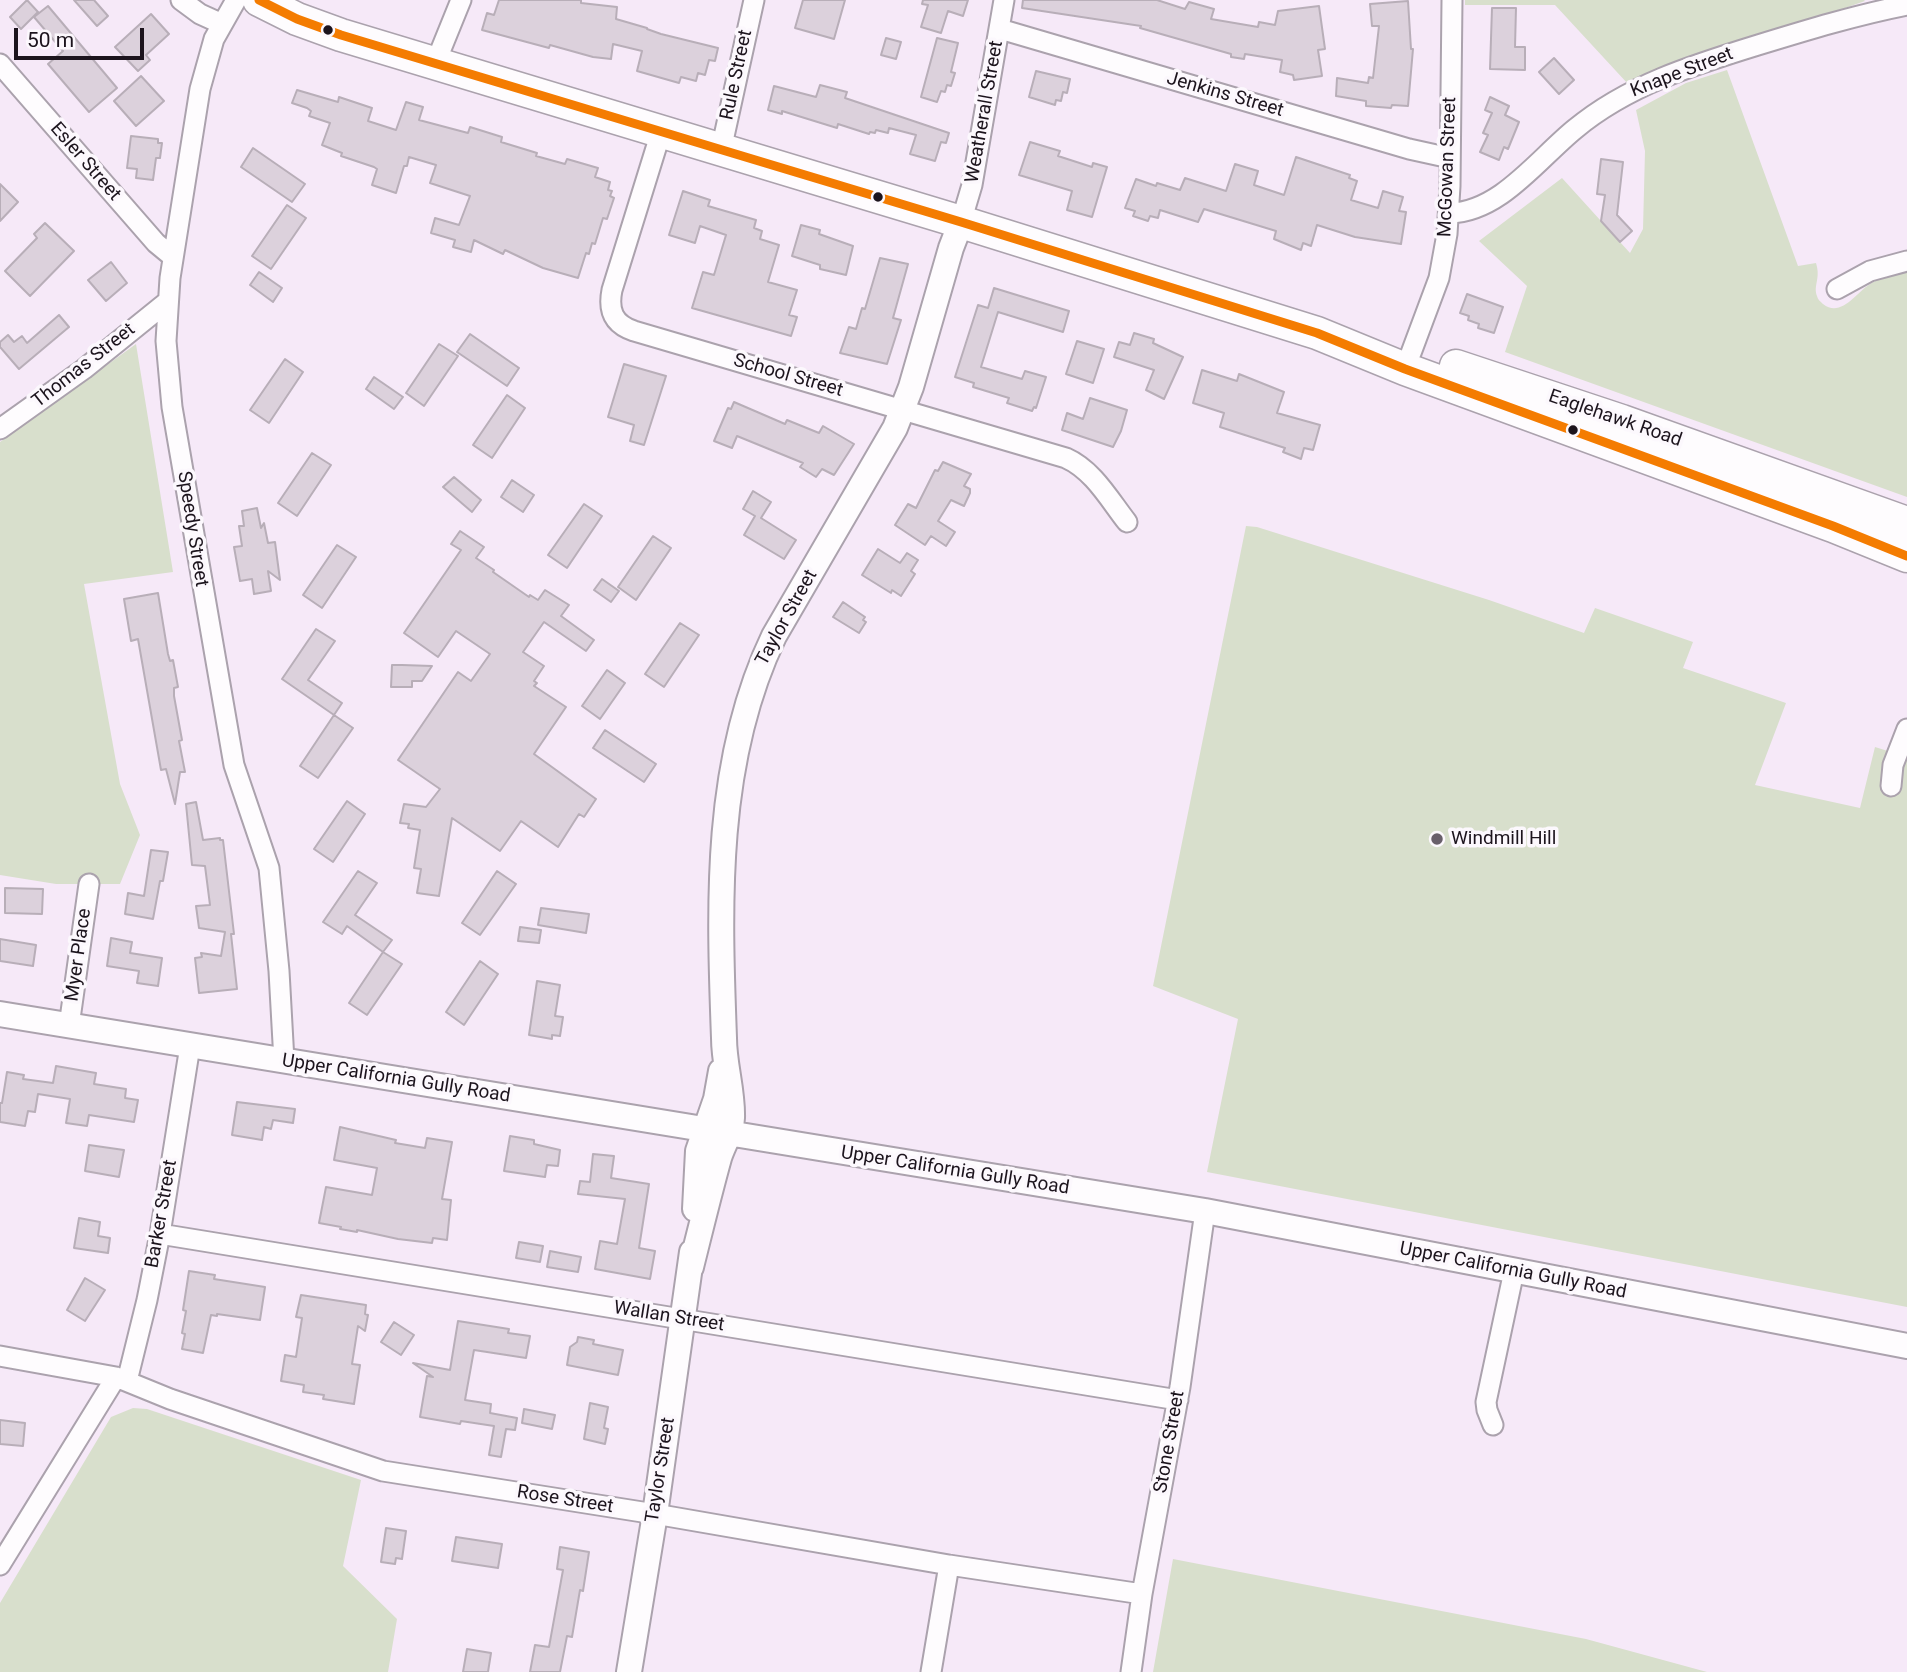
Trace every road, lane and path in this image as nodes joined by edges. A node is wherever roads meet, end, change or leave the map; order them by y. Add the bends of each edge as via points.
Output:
1 (181, 0) edge
2 (236, 0) edge
3 (259, 0) edge
4 (461, 0) edge
5 (754, 0) edge
6 (1004, 0) edge
7 (1452, 0) edge
8 (1907, 5) edge
9 (222, 24) junction
10 (1000, 29) junction
11 (435, 64) junction
12 (4, 76) edge
13 (661, 132) junction
14 (721, 150) junction
15 (1450, 158) junction
16 (1450, 213) junction
17 (961, 222) junction
18 (173, 257) junction
19 (1907, 261) edge
20 (1837, 289) dead end
21 (167, 302) junction
22 (1408, 361) junction
23 (904, 410) junction
24 (0, 429) edge
25 (1127, 522) dead end
26 (1907, 523) edge
27 (1907, 556) edge
28 (1907, 729) edge
29 (1891, 786) dead end
30 (89, 884) dead end
31 (0, 1014) edge
32 (69, 1026) junction
33 (190, 1046) junction
34 (284, 1060) junction
35 (717, 1132) junction
36 (1205, 1211) junction
37 (160, 1234) junction
38 (1514, 1271) junction
39 (684, 1320) junction
40 (1907, 1346) edge
41 (0, 1356) edge
42 (121, 1379) junction
43 (1178, 1400) junction
44 (1493, 1425) dead end
45 (655, 1514) junction
46 (0, 1565) edge
47 (949, 1565) junction
48 (1142, 1594) junction
49 (629, 1672) edge
50 (931, 1672) edge
51 (1131, 1672) edge

1 - 9 street
2 - 9 street, Speedy Street
3 - 11 main road, Eaglehawk Road via 312,24
4 - 11 street
5 - 14 street, Rule Street
6 - 10 street, Weatherall Street
7 - 15 street, McGowan Street
8 - 16 street, Knape Street via 1709,60 1632,91 1576,128 1492,202
9 - 18 street, Speedy Street via 200,89
10 - 15 street, Jenkins Street
10 - 17 street, Weatherall Street
11 - 13 main road, Eaglehawk Road
12 - 18 street, Esler Street
13 - 14 main road, Eaglehawk Road
13 - 23 street, School Street via 612,290 611,309 618,324
14 - 17 main road, Eaglehawk Road
15 - 16 street, McGowan Street
16 - 22 street, McGowan Street via 1440,271
17 - 22 main road, Eaglehawk Road
17 - 23 street, Taylor Street
18 - 21 street, Speedy Street
19 - 20 street via 1870,271
21 - 24 street, Thomas Street
21 - 34 street, Speedy Street via 172,407 224,716 240,788 269,868
22 - 26 main road, Eaglehawk Road via 1599,412
22 - 27 main road, Eaglehawk Road
23 - 25 street, School Street via 1074,461 1099,484
23 - 35 street, Taylor Street via 774,636 759,667 738,735 724,828 724,1042
28 - 29 street via 1893,765
30 - 32 street, Myer Place
31 - 32 street, Upper California Gully Road
32 - 33 street, Upper California Gully Road
33 - 34 street, Upper California Gully Road
33 - 37 street, Barker Street
34 - 35 street, Upper California Gully Road
35 - 36 street, Upper California Gully Road
35 - 39 street, Taylor Street via 698,1151
36 - 38 street, Upper California Gully Road
36 - 43 street, Stone Street
37 - 39 street, Wallan Street
37 - 42 street, Barker Street via 147,1300
38 - 40 street, Upper California Gully Road
38 - 44 street via 1486,1402
39 - 43 street, Wallan Street
39 - 45 street, Taylor Street
41 - 42 street, Rose Street
42 - 45 street, Rose Street via 367,1467
42 - 46 street, Barker Street
43 - 48 street, Stone Street
45 - 47 street, Rose Street
45 - 49 street, Taylor Street
47 - 48 street, Rose Street
47 - 50 street
48 - 51 street, Stone Street

